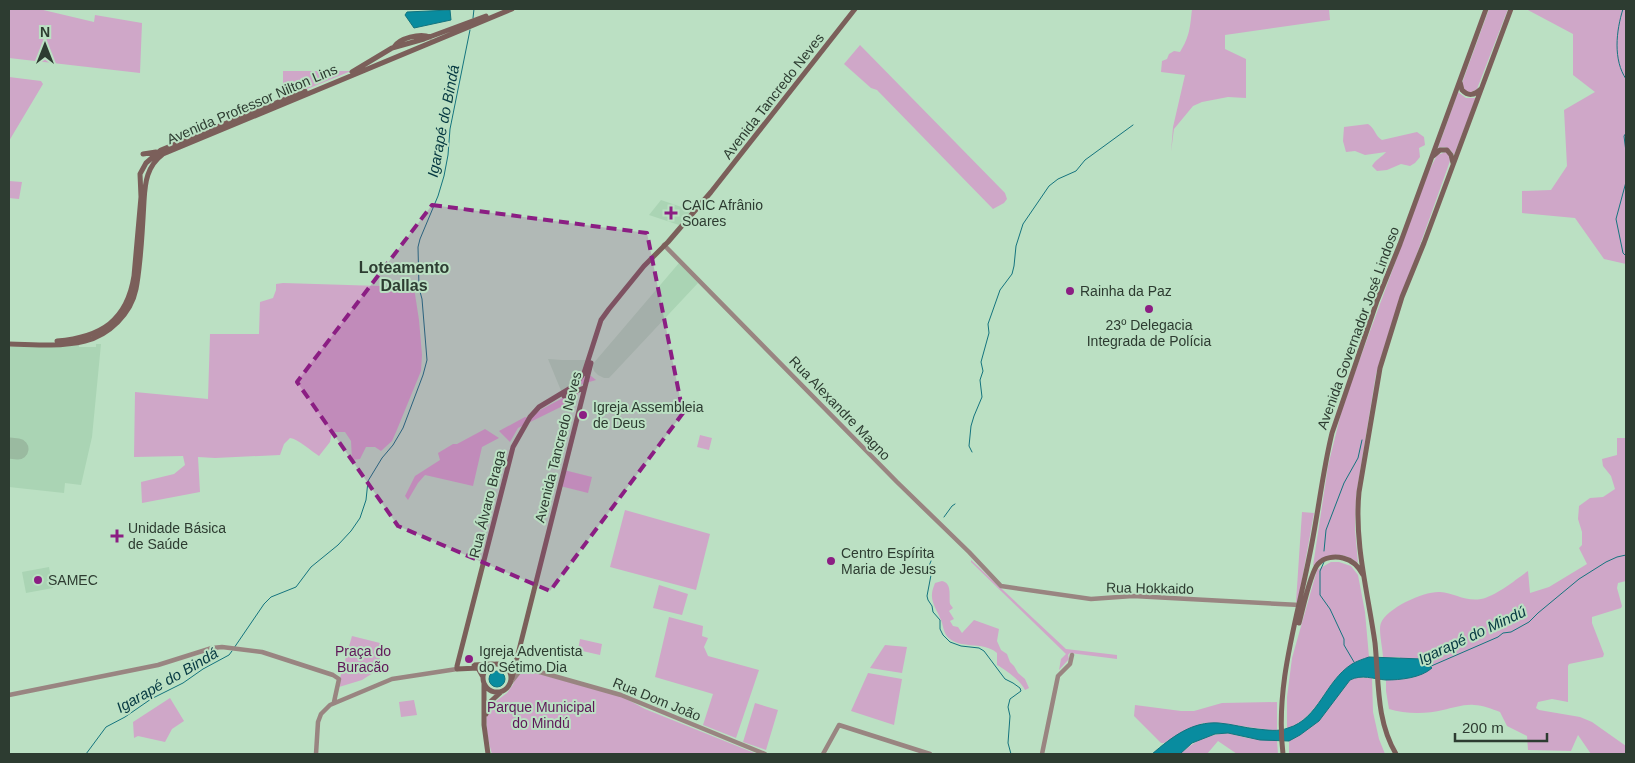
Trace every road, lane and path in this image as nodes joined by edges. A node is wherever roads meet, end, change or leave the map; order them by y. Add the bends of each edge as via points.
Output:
1 (503, 9) edge
2 (512, 9) edge
3 (855, 9) edge
4 (1486, 9) edge
5 (1511, 9) edge
6 (472, 23) junction
7 (393, 48) junction
8 (383, 52) junction
9 (395, 58) junction
10 (387, 61) junction
11 (1460, 81) junction
12 (1481, 89) junction
13 (161, 150) junction
14 (143, 154) dead end
15 (1432, 158) junction
16 (1453, 164) junction
17 (666, 244) junction
18 (71, 341) junction
19 (9, 343) edge
20 (584, 373) joint
21 (584, 388) junction
22 (552, 401) junction
23 (1364, 580) junction
24 (1001, 586) joint
25 (1300, 605) junction
26 (1294, 629) junction
27 (1072, 655) dead end
28 (498, 664) junction
29 (515, 666) junction
30 (464, 668) junction
31 (457, 669) junction
32 (539, 671) junction
33 (483, 680) junction
34 (511, 680) junction
35 (500, 692) junction
36 (9, 695) edge
37 (334, 702) junction
38 (1388, 738) junction
39 (1283, 751) edge
40 (316, 754) edge
41 (489, 754) edge
42 (765, 754) edge
43 (823, 754) edge
44 (930, 754) edge
45 (1042, 754) edge
46 (1392, 754) edge
47 (1396, 754) edge

1 - 6 main road, Avenida Professor Nilton Lins
2 - 6 main road, Avenida Professor Nilton Lins
3 - 17 main road, Avenida Tancredo Neves
4 - 11 main road, Avenida Governador José Lindoso
5 - 12 main road
6 - 7 main road, Avenida Professor Nilton Lins
6 - 9 main road, Avenida Professor Nilton Lins
7 - 8 main road, Avenida Professor Nilton Lins
7 - 9 main road
8 - 10 main road
8 - 13 main road, Avenida Professor Nilton Lins via 353,71
9 - 10 main road, Avenida Professor Nilton Lins
10 - 18 main road, Avenida Professor Nilton Lins via 156,159 145,184 140,256 134,296 128,310 95,338
11 - 12 main road via 1462,90 1468,94
11 - 15 main road, Avenida Governador José Lindoso
12 - 16 main road
13 - 14 main road
13 - 18 main road, Avenida Professor Nilton Lins via 146,163 140,174 134,276 127,303 113,322
15 - 16 main road via 1446,149
15 - 25 main road, Avenida Governador José Lindoso via 1377,301 1332,433
16 - 23 main road via 1402,297 1380,368 1358,505
17 - 20 main road, Avenida Tancredo Neves via 626,286 601,320
17 - 21 main road, Avenida Tancredo Neves via 604,321
17 - 24 street, Rua Alexandre Magno
18 - 19 main road, Avenida Professor Nilton Lins
20 - 22 main road, Rua Álvaro Braga
21 - 22 main road
21 - 29 main road, Avenida Tancredo Neves
22 - 31 main road, Rua Álvaro Braga via 539,407 530,417 513,447
23 - 26 main road via 1362,572 1351,561 1337,557 1321,562 1314,571
23 - 38 main road via 1375,644 1380,713
24 - 25 street, Rua Hokkaido via 1091,599 1134,596
25 - 26 main road, Avenida Governador José Lindoso
26 - 39 main road, Avenida Governador José Lindoso via 1285,671
27 - 45 street via 1070,664 1058,676
28 - 29 main road, Rua Dom João
28 - 30 main road, Rua Dom João
28 - 33 main road via 487,668
28 - 34 main road via 508,669
29 - 32 street, Rua Dom João
29 - 34 main road, Avenida Tancredo Neves
30 - 31 main road, Rua Dom João
30 - 33 main road via 478,668
31 - 37 street via 392,679
32 - 34 street, Rua Dom João via 519,672
32 - 42 street, Rua Dom João via 621,695
33 - 35 main road via 490,690
33 - 41 main road via 484,725
34 - 35 main road via 508,688
35 - 41 main road via 486,711
36 - 37 street via 171,662 212,648 233,648 262,652 334,675 339,679
37 - 40 street via 319,718
38 - 46 main road
38 - 47 main road
43 - 44 street via 839,725

